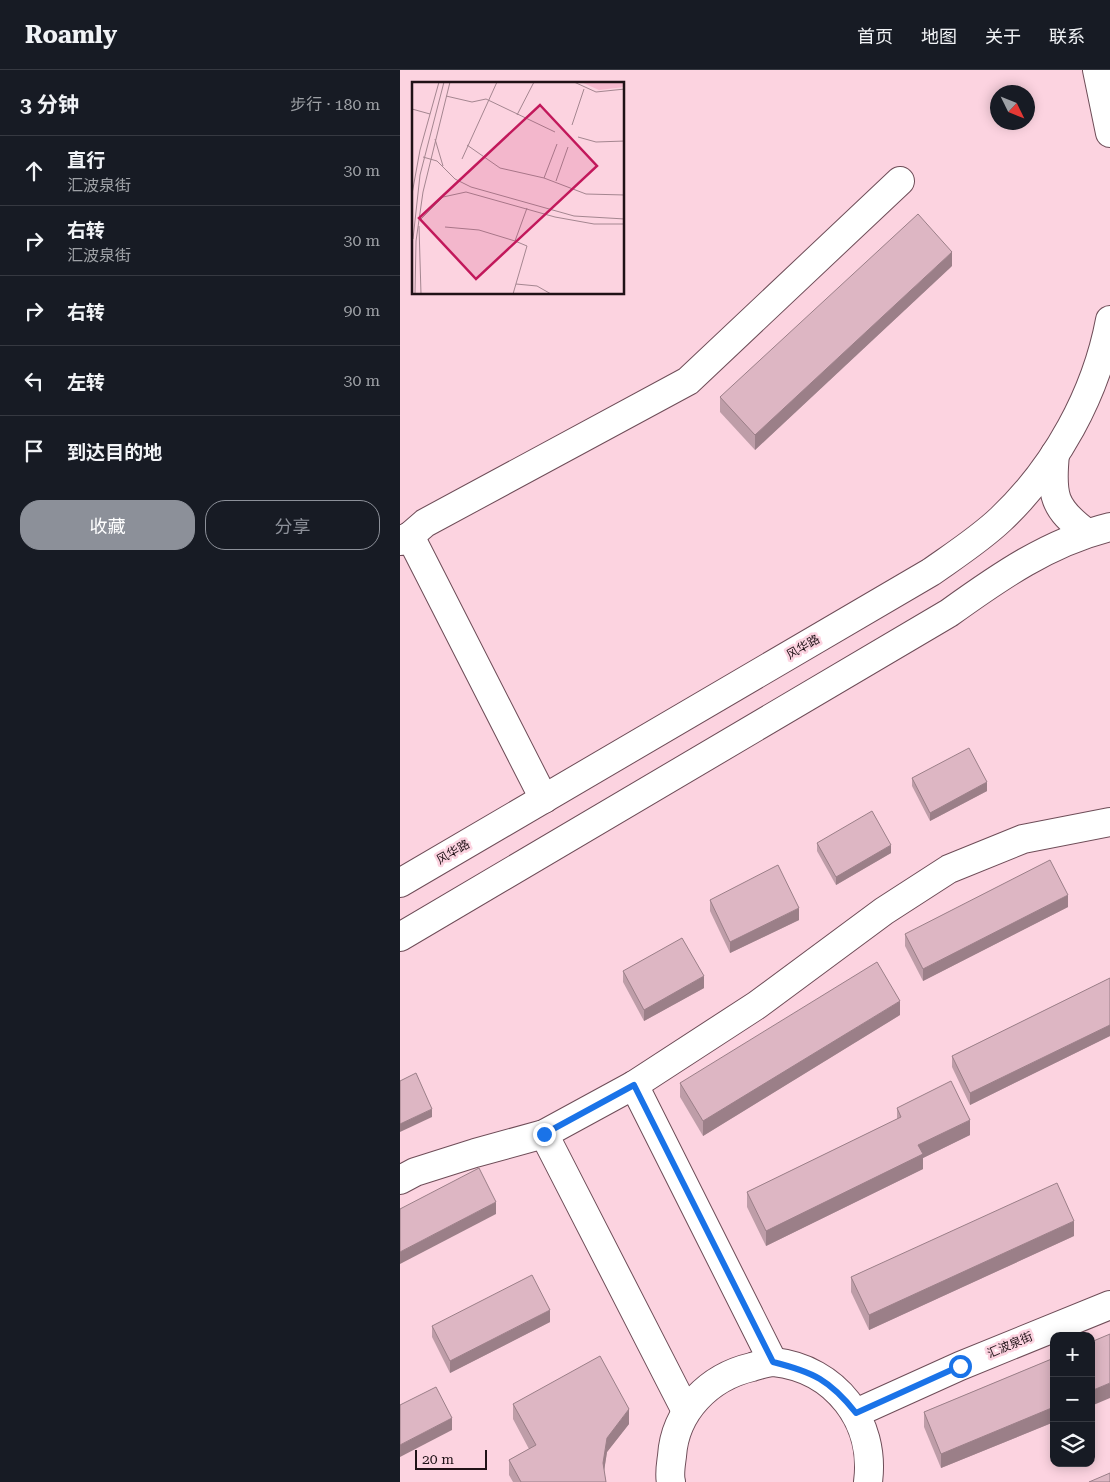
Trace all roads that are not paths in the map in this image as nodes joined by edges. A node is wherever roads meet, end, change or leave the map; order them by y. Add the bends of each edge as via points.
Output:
1 (1097, 70) edge
2 (1110, 133) edge
3 (900, 181) dead end
4 (1110, 320) edge
5 (1056, 454) junction
6 (1099, 530) edge
7 (978, 538) junction
8 (405, 539) edge
9 (1000, 576) junction
10 (544, 799) junction
11 (1110, 822) edge
12 (400, 883) edge
13 (400, 937) edge
14 (634, 1085) junction
15 (544, 1134) junction
16 (400, 1180) edge
17 (1110, 1305) edge
18 (773, 1362) junction
19 (686, 1410) junction
20 (856, 1413) junction
21 (671, 1482) edge
22 (868, 1482) edge

1 - 2 street
3 - 8 street via 688,380 425,523
4 - 5 street, 风华路 via 1106,343 1083,404
5 - 6 street via 1052,480 1057,503 1068,519
5 - 7 street, 风华路 via 1028,490
6 - 9 street via 1046,550
7 - 9 street
7 - 10 street, 风华路 via 931,572
8 - 10 street
9 - 13 street via 949,613
10 - 12 street, 风华路
11 - 14 street via 1023,839 949,869 884,911 750,1010
14 - 15 street
14 - 18 street
15 - 16 street via 415,1172
15 - 19 street
17 - 20 street, 汇波泉街 via 960,1366
18 - 19 street via 737,1370 709,1385
18 - 20 street via 816,1376 840,1392
19 - 21 street via 673,1439
20 - 22 street via 867,1438

